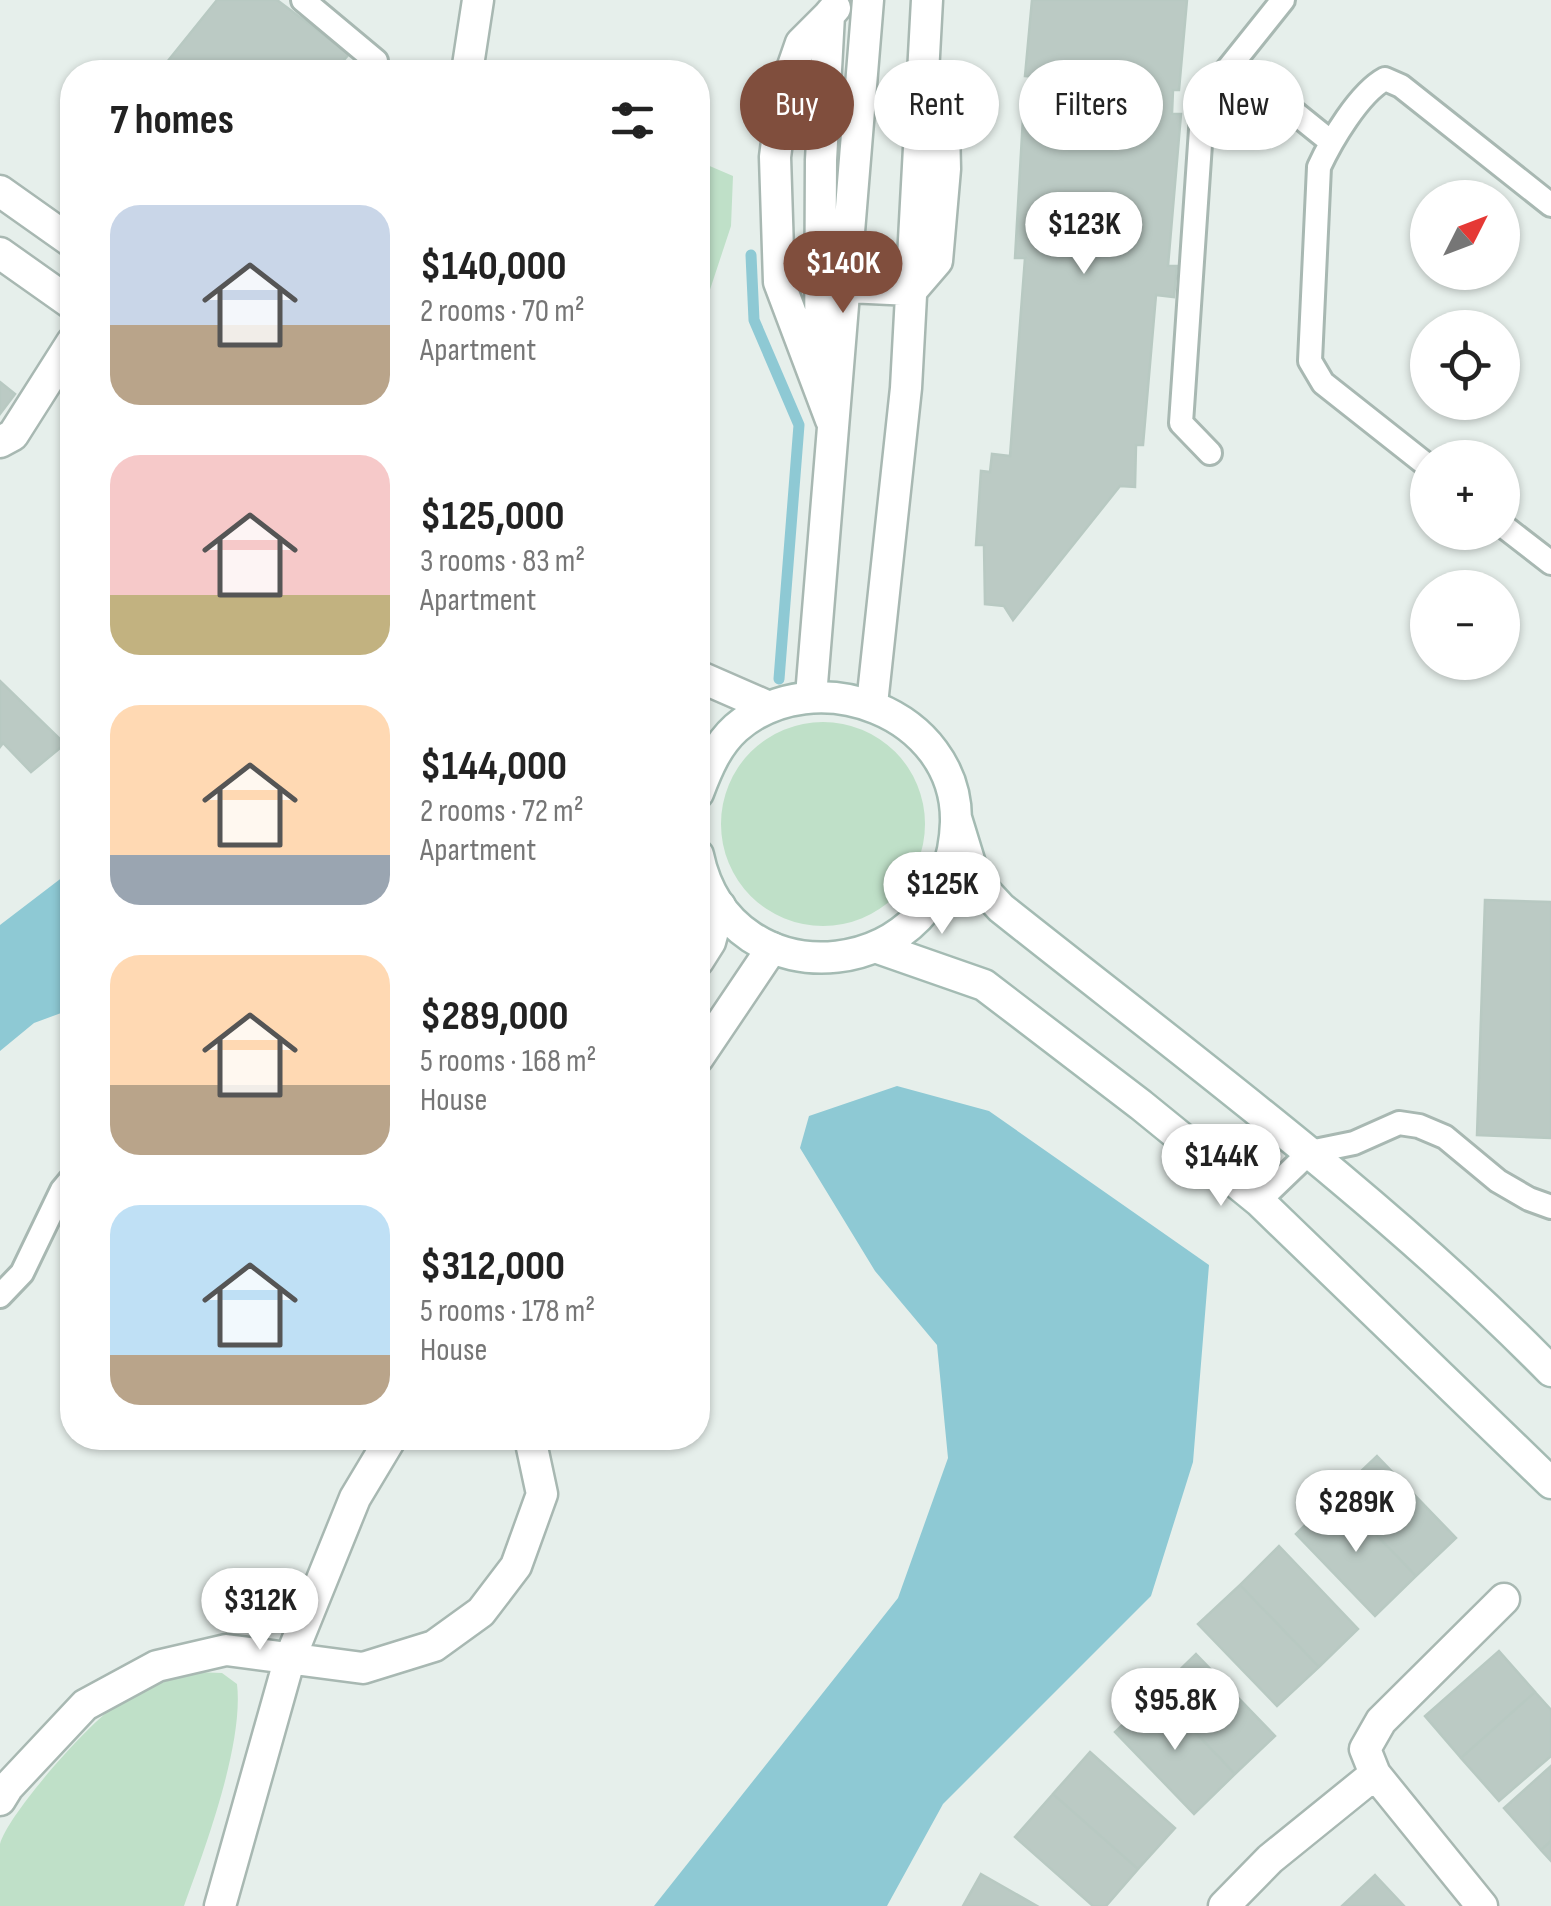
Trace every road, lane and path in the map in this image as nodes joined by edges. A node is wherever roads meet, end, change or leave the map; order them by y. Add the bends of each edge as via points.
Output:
1 (303, 0) edge
2 (478, 0) edge
3 (868, 0) edge
4 (927, 0) edge
5 (1283, 0) edge
6 (836, 7) edge
7 (375, 60) edge
8 (470, 60) edge
9 (1235, 60) edge
10 (1304, 120) edge
11 (1331, 142) junction
12 (1200, 150) edge
13 (0, 191) edge
14 (1551, 205) edge
15 (26, 210) junction
16 (60, 234) edge
17 (0, 250) edge
18 (778, 282) junction
19 (833, 286) junction
20 (912, 290) junction
21 (60, 295) edge
22 (60, 369) edge
23 (820, 388) junction
24 (834, 428) junction
25 (0, 442) edge
26 (1410, 452) edge
27 (1210, 454) dead end
28 (1520, 539) edge
29 (1551, 563) edge
30 (710, 681) edge
31 (811, 696) junction
32 (872, 704) junction
33 (769, 707) junction
34 (710, 764) edge
35 (956, 818) junction
36 (710, 888) edge
37 (720, 906) junction
38 (710, 929) edge
39 (772, 948) junction
40 (878, 948) junction
41 (710, 1040) edge
42 (1310, 1152) junction
43 (60, 1194) edge
44 (1258, 1202) junction
45 (1551, 1207) edge
46 (0, 1296) edge
47 (1551, 1371) edge
48 (384, 1450) edge
49 (533, 1450) edge
50 (1551, 1483) edge
51 (1504, 1599) dead end
52 (289, 1661) junction
53 (1374, 1774) junction
54 (0, 1800) edge
55 (220, 1906) edge
56 (1224, 1906) edge
57 (1482, 1906) edge

1 - 7 lane
2 - 8 street
3 - 19 street
4 - 20 street
5 - 9 lane
6 - 18 street via 801,43 783,95 776,157
6 - 19 street via 821,160
10 - 11 lane
11 - 14 lane via 1374,85 1385,80
11 - 26 lane via 1319,168 1310,360 1324,383
12 - 27 lane via 1181,423
13 - 15 street
15 - 16 street
15 - 17 street
17 - 21 street
18 - 19 street
18 - 23 street
19 - 20 street
19 - 23 street
19 - 24 street
20 - 32 street
22 - 25 street via 14,436
23 - 24 street
24 - 31 street
28 - 29 lane
30 - 33 street
31 - 32 street
31 - 33 street
32 - 35 street via 908,726 936,757
33 - 34 street via 736,728
35 - 40 street via 953,857 938,895 912,926
35 - 42 street via 975,880 1001,908
36 - 37 street
37 - 38 street
37 - 39 street
39 - 40 street via 807,958 843,958
39 - 41 street
40 - 44 street via 984,985
42 - 44 lane
42 - 45 lane via 1354,1143 1399,1123 1419,1126 1444,1136 1498,1181
42 - 47 street
43 - 46 lane via 22,1273
44 - 50 street
48 - 52 street via 355,1498
49 - 52 street via 542,1494 516,1566 481,1612 434,1646 363,1668
51 - 53 street via 1382,1721 1365,1749
52 - 54 street via 226,1650 158,1666 85,1705
52 - 55 street
53 - 56 street
53 - 57 street

